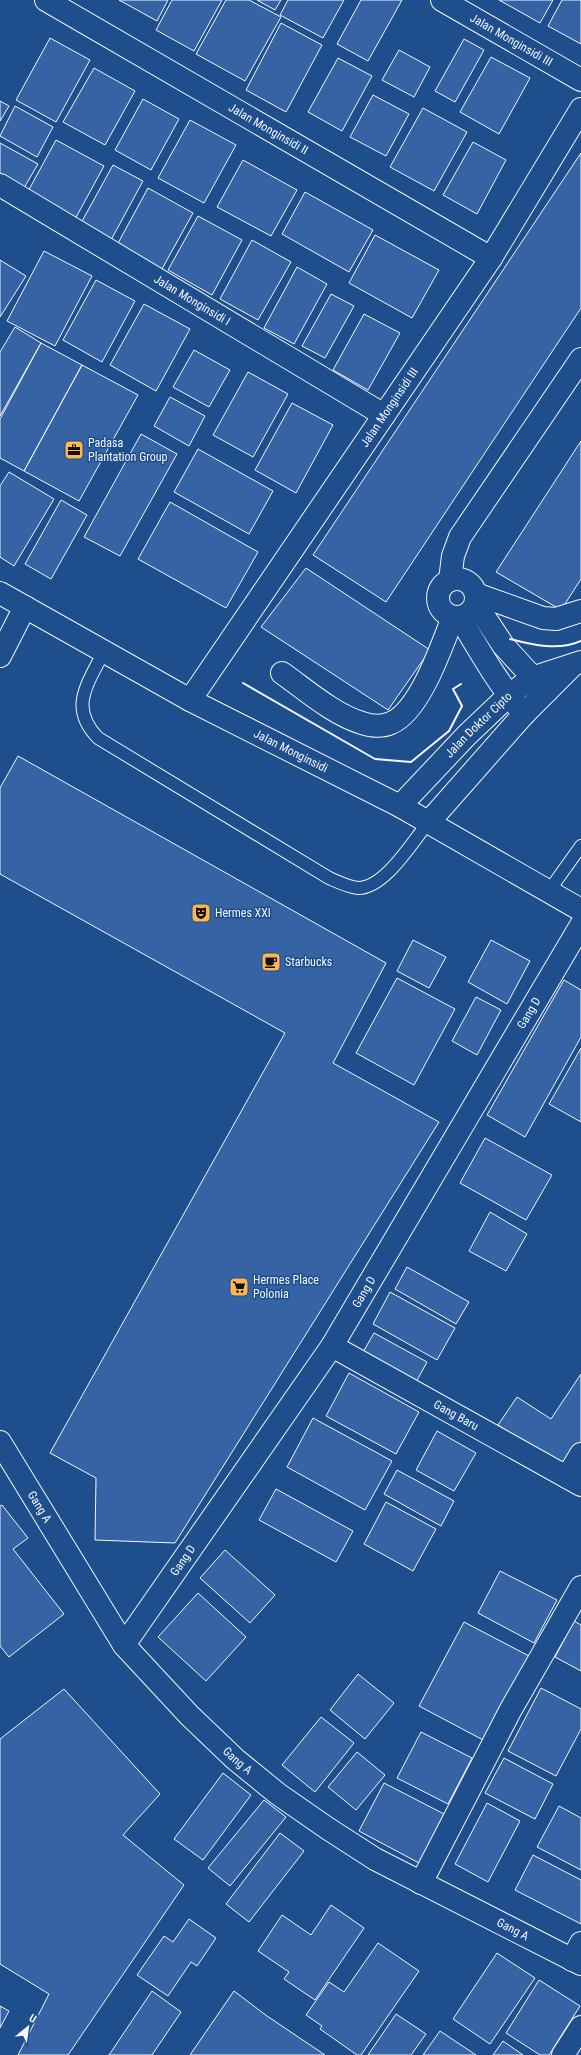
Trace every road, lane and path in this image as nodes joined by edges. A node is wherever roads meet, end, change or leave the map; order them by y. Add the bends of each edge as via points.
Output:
1 (46, 0) edge
2 (442, 0) edge
3 (581, 80) edge
4 (581, 110) edge
5 (0, 185) edge
6 (491, 258) junction
7 (581, 359) edge
8 (384, 415) junction
9 (450, 580) junction
10 (0, 593) edge
11 (25, 607) junction
12 (466, 608) junction
13 (581, 611) edge
14 (104, 652) junction
15 (0, 656) edge
16 (577, 664) edge
17 (282, 673) dead end
18 (539, 685) junction
19 (508, 696) junction
20 (190, 700) junction
21 (524, 714) junction
22 (400, 806) junction
23 (428, 823) junction
24 (581, 846) edge
25 (550, 893) junction
26 (581, 910) edge
27 (581, 925) edge
28 (332, 1346) junction
29 (0, 1442) edge
30 (581, 1454) edge
31 (574, 1481) edge
32 (581, 1587) edge
33 (124, 1645) junction
34 (421, 1883) junction
35 (578, 1955) edge
36 (581, 2027) edge
37 (563, 2055) edge

1 - 6 street, Jalan Monginsidi II
2 - 3 street, Jalan Monginsidi III
4 - 6 street, Jalan Monginsidi III
5 - 8 street, Jalan Monginsidi I
6 - 8 street, Jalan Monginsidi III
7 - 9 street via 460,537 453,556
8 - 20 street, Jalan Monginsidi III
9 - 12 street via 466,581 471,584
9 - 12 street via 442,586 438,596 442,612
10 - 11 street, Jalan Monginsidi
11 - 14 street, Jalan Monginsidi
11 - 15 street
12 - 13 street via 556,619
12 - 17 street via 408,710 392,723 383,726 361,723 335,709
12 - 18 street
12 - 19 street via 484,660
14 - 20 street, Jalan Monginsidi
14 - 23 lane via 82,703 84,721 94,734 111,747 329,878 358,888 370,887 390,870
16 - 18 street, Jalan Doktor Cipto
18 - 19 street, Jalan Doktor Cipto
18 - 21 street, Jalan Doktor Cipto
19 - 21 street
19 - 22 street, Jalan Doktor Cipto
20 - 22 street, Jalan Monginsidi
21 - 23 street, Jalan Doktor Cipto
22 - 23 street, Jalan Monginsidi
23 - 25 street, Jalan Monginsidi
24 - 25 lane
25 - 26 street, Jalan Monginsidi
27 - 28 street, Gang D
28 - 31 street, Gang Baru
28 - 33 street, Gang D
29 - 33 street, Gang A
30 - 31 street
32 - 34 street via 510,1711
33 - 34 street, Gang A via 189,1715 235,1759 272,1789 376,1859
34 - 35 street, Gang A
36 - 37 street

